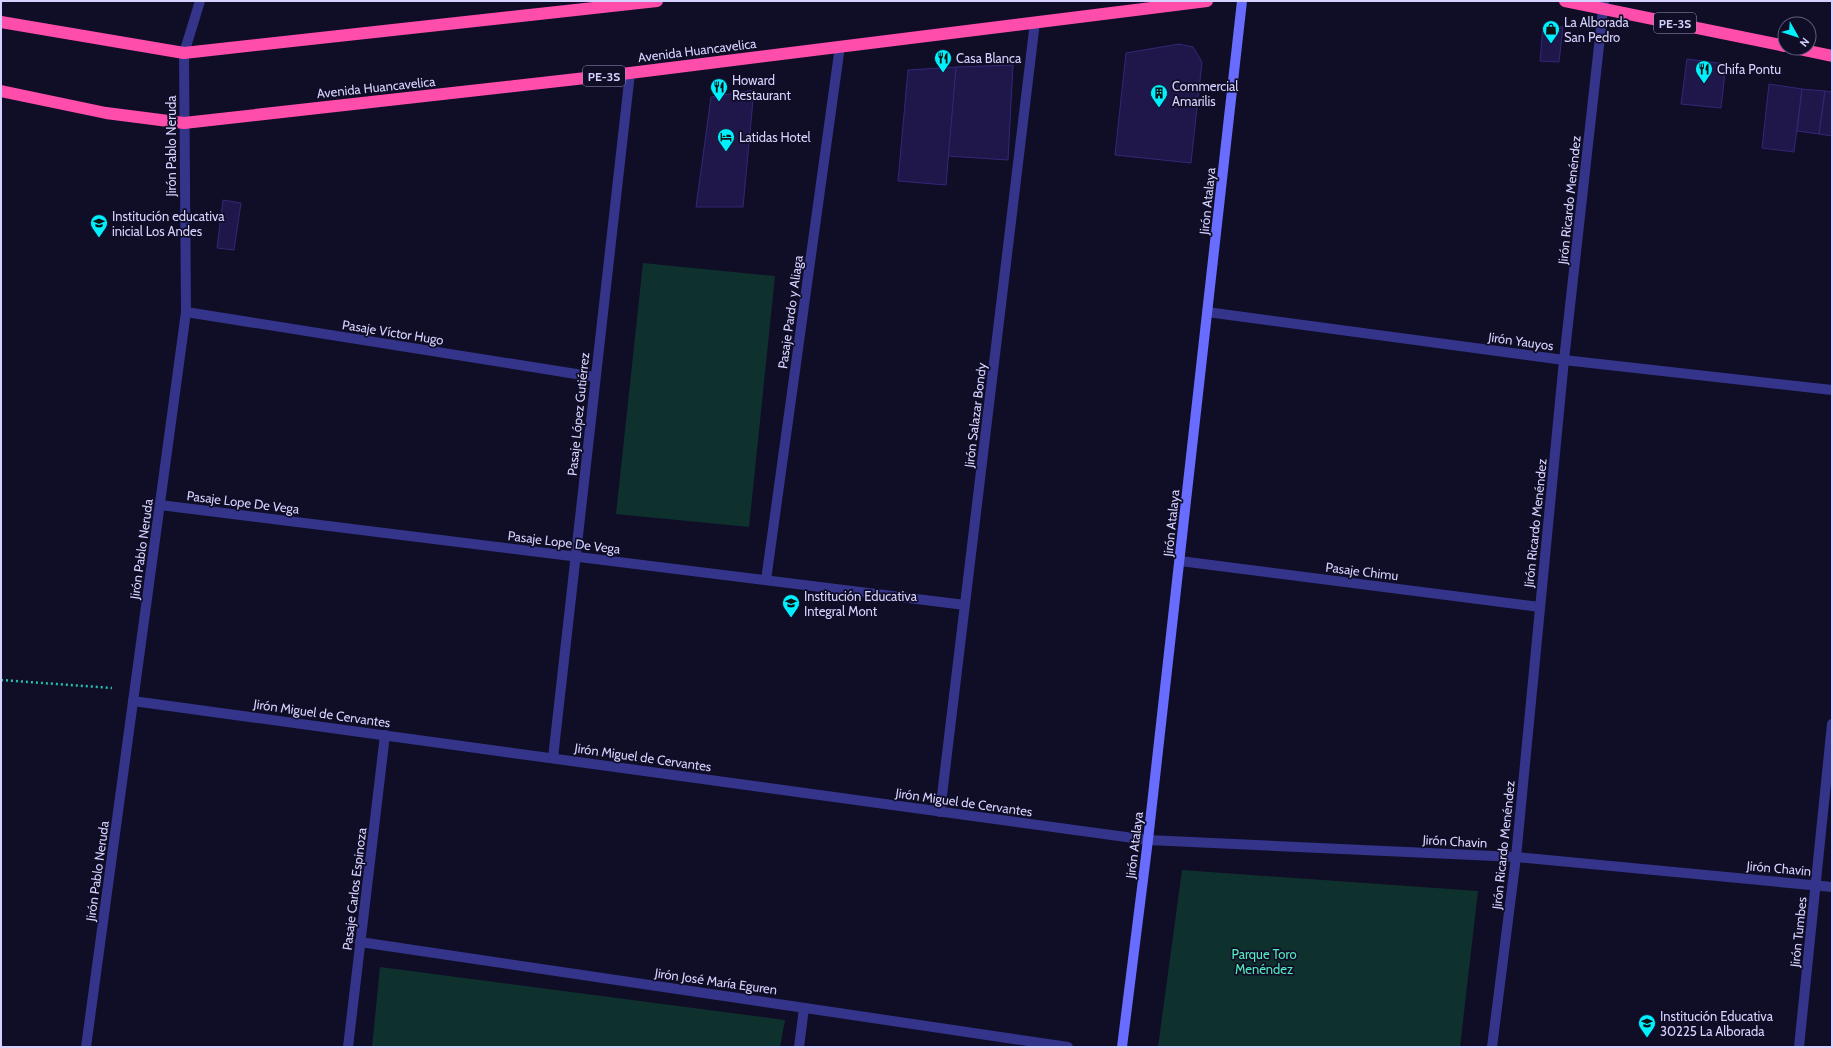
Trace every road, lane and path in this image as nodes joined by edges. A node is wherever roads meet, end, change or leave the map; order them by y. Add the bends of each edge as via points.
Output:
1 (200, 1) edge
2 (657, 1) edge
3 (1207, 1) edge
4 (1242, 1) edge
5 (1565, 1) edge
6 (1603, 5) edge
7 (1, 22) edge
8 (1035, 22) junction
9 (1777, 44) edge
10 (840, 46) junction
11 (184, 53) junction
12 (1817, 53) edge
13 (1832, 56) edge
14 (630, 73) junction
15 (1, 91) edge
16 (184, 123) junction
17 (186, 312) junction
18 (1207, 312) junction
19 (1564, 360) junction
20 (596, 377) junction
21 (1832, 390) edge
22 (160, 505) junction
23 (575, 557) junction
24 (1180, 561) junction
25 (766, 580) junction
26 (965, 605) junction
27 (1540, 607) junction
28 (1, 680) edge
29 (135, 690) junction
30 (133, 701) junction
31 (1832, 724) edge
32 (385, 735) junction
33 (553, 758) junction
34 (940, 812) junction
35 (1148, 840) junction
36 (1516, 857) junction
37 (1816, 885) junction
38 (1832, 887) edge
39 (360, 942) junction
40 (804, 1008) junction
41 (86, 1047) edge
42 (348, 1047) edge
43 (799, 1047) edge
44 (1068, 1047) edge
45 (1122, 1047) edge
46 (1492, 1047) edge
47 (1799, 1047) edge

1 - 11 street, Jirón Pablo Neruda
2 - 11 highway
3 - 8 highway, Avenida Huancavelica / PE-3S
4 - 18 street, Jirón Atalaya
5 - 6 highway, PE-3S
6 - 9 highway, PE-3S
6 - 19 street, Jirón Ricardo Menéndez
7 - 11 highway
8 - 10 highway, Avenida Huancavelica / PE-3S
8 - 26 street, Jirón Salazar Bondy
10 - 14 highway, Avenida Huancavelica / PE-3S
10 - 25 street, Pasaje Pardo y Aliaga
11 - 16 street, Jirón Pablo Neruda
12 - 13 highway
14 - 16 highway, Avenida Huancavelica / PE-3S
14 - 20 street, Pasaje López Gutiérrez
15 - 16 highway, Avenida Huancavelica / PE-3S via 106,113
16 - 17 street, Jirón Pablo Neruda
17 - 20 street, Pasaje Víctor Hugo
17 - 22 street, Jirón Pablo Neruda
18 - 19 street, Jirón Yauyos
18 - 24 street, Jirón Atalaya
19 - 21 street, Jirón Yauyos
19 - 27 street, Jirón Ricardo Menéndez
20 - 23 street, Pasaje López Gutiérrez
22 - 23 street, Pasaje Lope De Vega
22 - 29 street, Jirón Pablo Neruda
23 - 25 street, Pasaje Lope De Vega
23 - 33 street, Pasaje López Gutiérrez
24 - 27 street, Pasaje Chimu
24 - 35 street, Jirón Atalaya
25 - 26 street, Pasaje Lope De Vega
26 - 34 street, Jirón Salazar Bondy
27 - 36 street, Jirón Ricardo Menéndez
28 - 29 path
29 - 30 street, Jirón Pablo Neruda
30 - 32 street, Jirón Miguel de Cervantes
30 - 41 street, Jirón Pablo Neruda
31 - 37 street, Jirón Tumbes
32 - 33 street, Jirón Miguel de Cervantes
32 - 39 street, Pasaje Carlos Espinoza
33 - 34 street, Jirón Miguel de Cervantes
34 - 35 street, Jirón Miguel de Cervantes
35 - 36 street, Jirón Chavin
35 - 45 street, Jirón Atalaya
36 - 37 street, Jirón Chavin
36 - 46 street, Jirón Ricardo Menéndez
37 - 38 street, Jirón Chavin
37 - 47 street, Jirón Tumbes
39 - 40 street, Jirón José María Eguren
39 - 42 street, Pasaje Carlos Espinoza
40 - 43 street
40 - 44 street, Jirón José María Eguren

